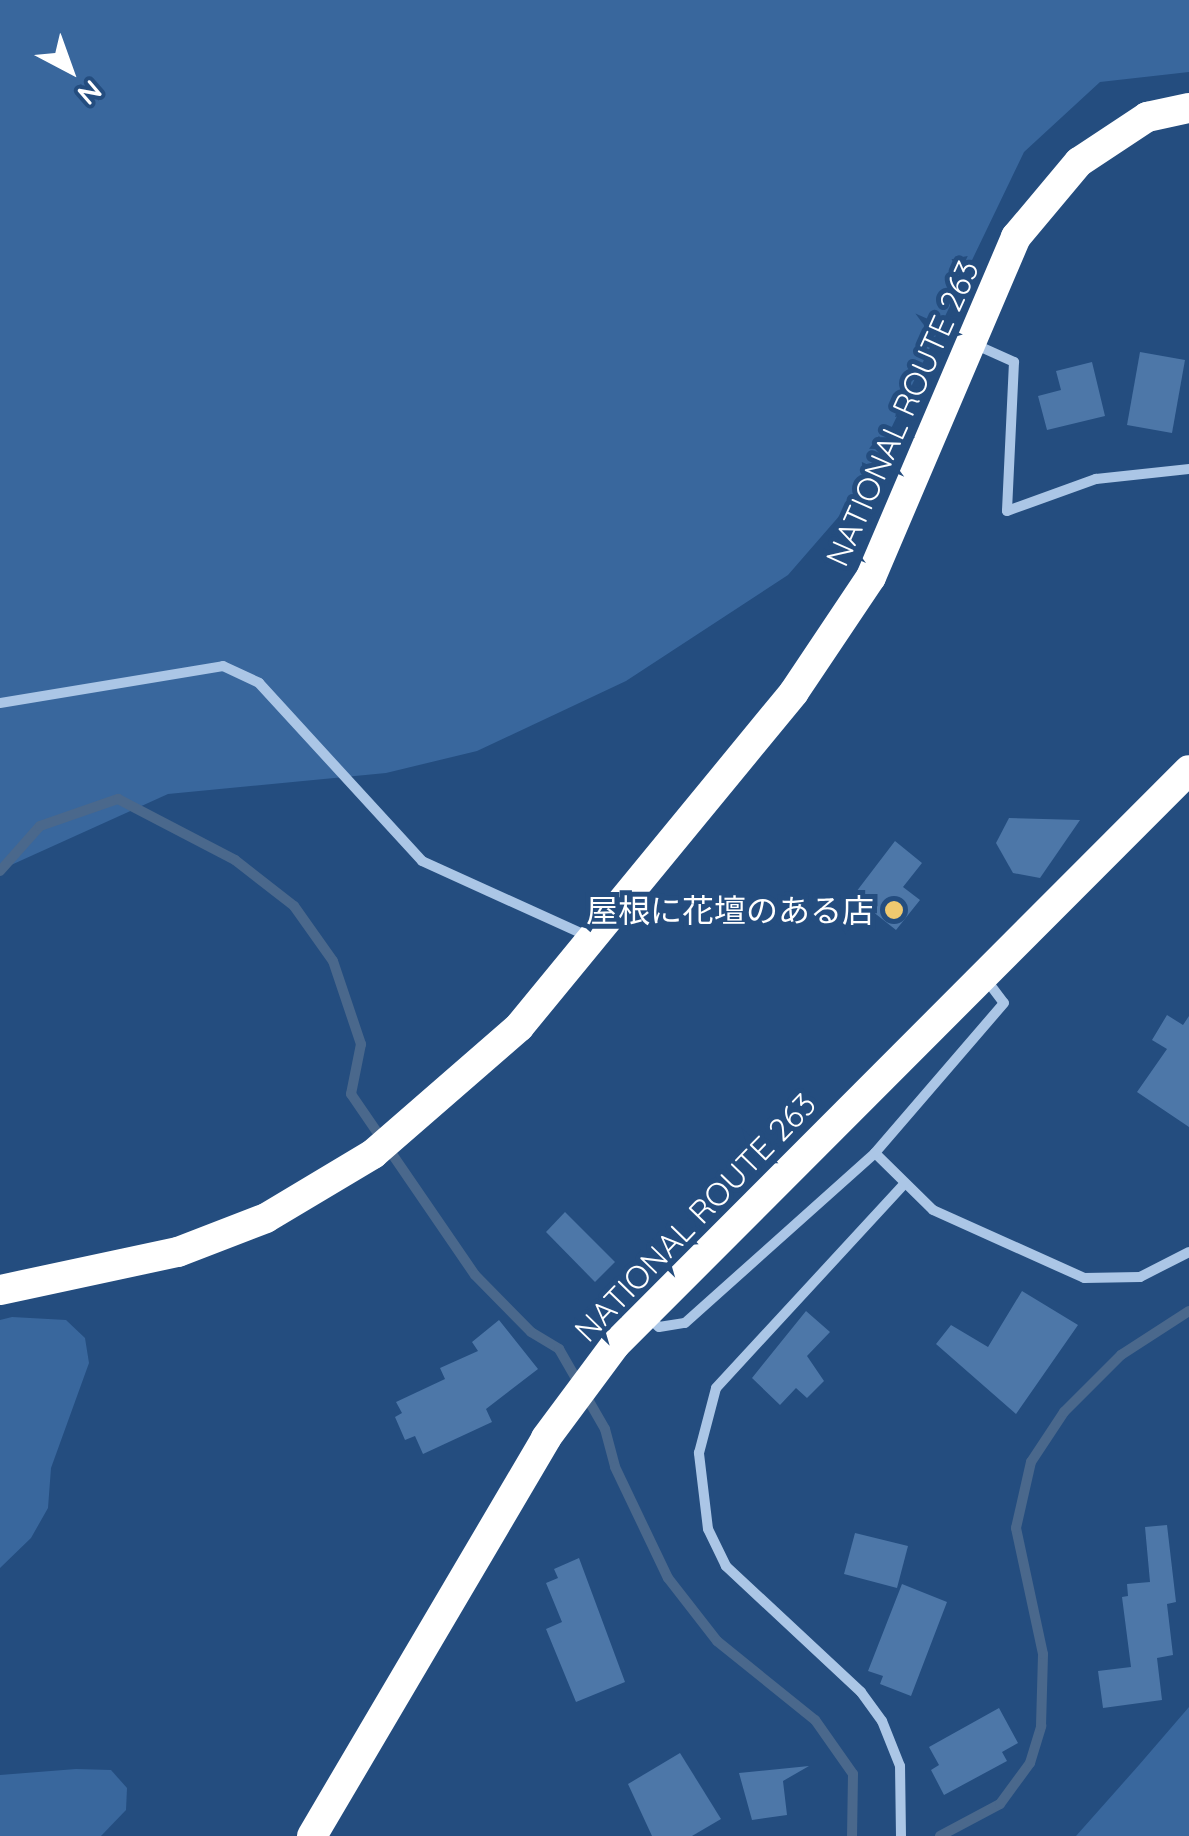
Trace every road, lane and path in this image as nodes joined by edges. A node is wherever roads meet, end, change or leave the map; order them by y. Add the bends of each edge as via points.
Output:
1 (1189, 108) edge
2 (973, 343) junction
3 (1189, 469) edge
4 (0, 704) edge
5 (1189, 770) edge
6 (590, 938) junction
7 (981, 974) junction
8 (874, 1154) junction
9 (904, 1184) junction
10 (1189, 1252) edge
11 (0, 1290) edge
12 (644, 1314) junction
13 (312, 1836) edge
14 (901, 1836) edge

1 - 2 highway, NATIONAL ROUTE 263 via 1148,117 1078,162 1016,237
2 - 3 street via 1014,362 1006,511 1096,478
2 - 6 highway, NATIONAL ROUTE 263 via 872,577 794,692
4 - 6 street via 223,666 259,682 422,861
5 - 7 highway, NATIONAL ROUTE 263
6 - 11 highway, NATIONAL ROUTE 263 via 519,1027 373,1154 266,1218 178,1252
7 - 8 street via 1004,1003
7 - 12 highway, NATIONAL ROUTE 263
8 - 9 street
8 - 12 street via 685,1323 660,1327
9 - 10 street via 933,1210 1084,1278 1140,1277
9 - 14 street via 716,1388 699,1453 708,1530 726,1566 861,1692 900,1766
12 - 13 highway, NATIONAL ROUTE 263 via 546,1438

